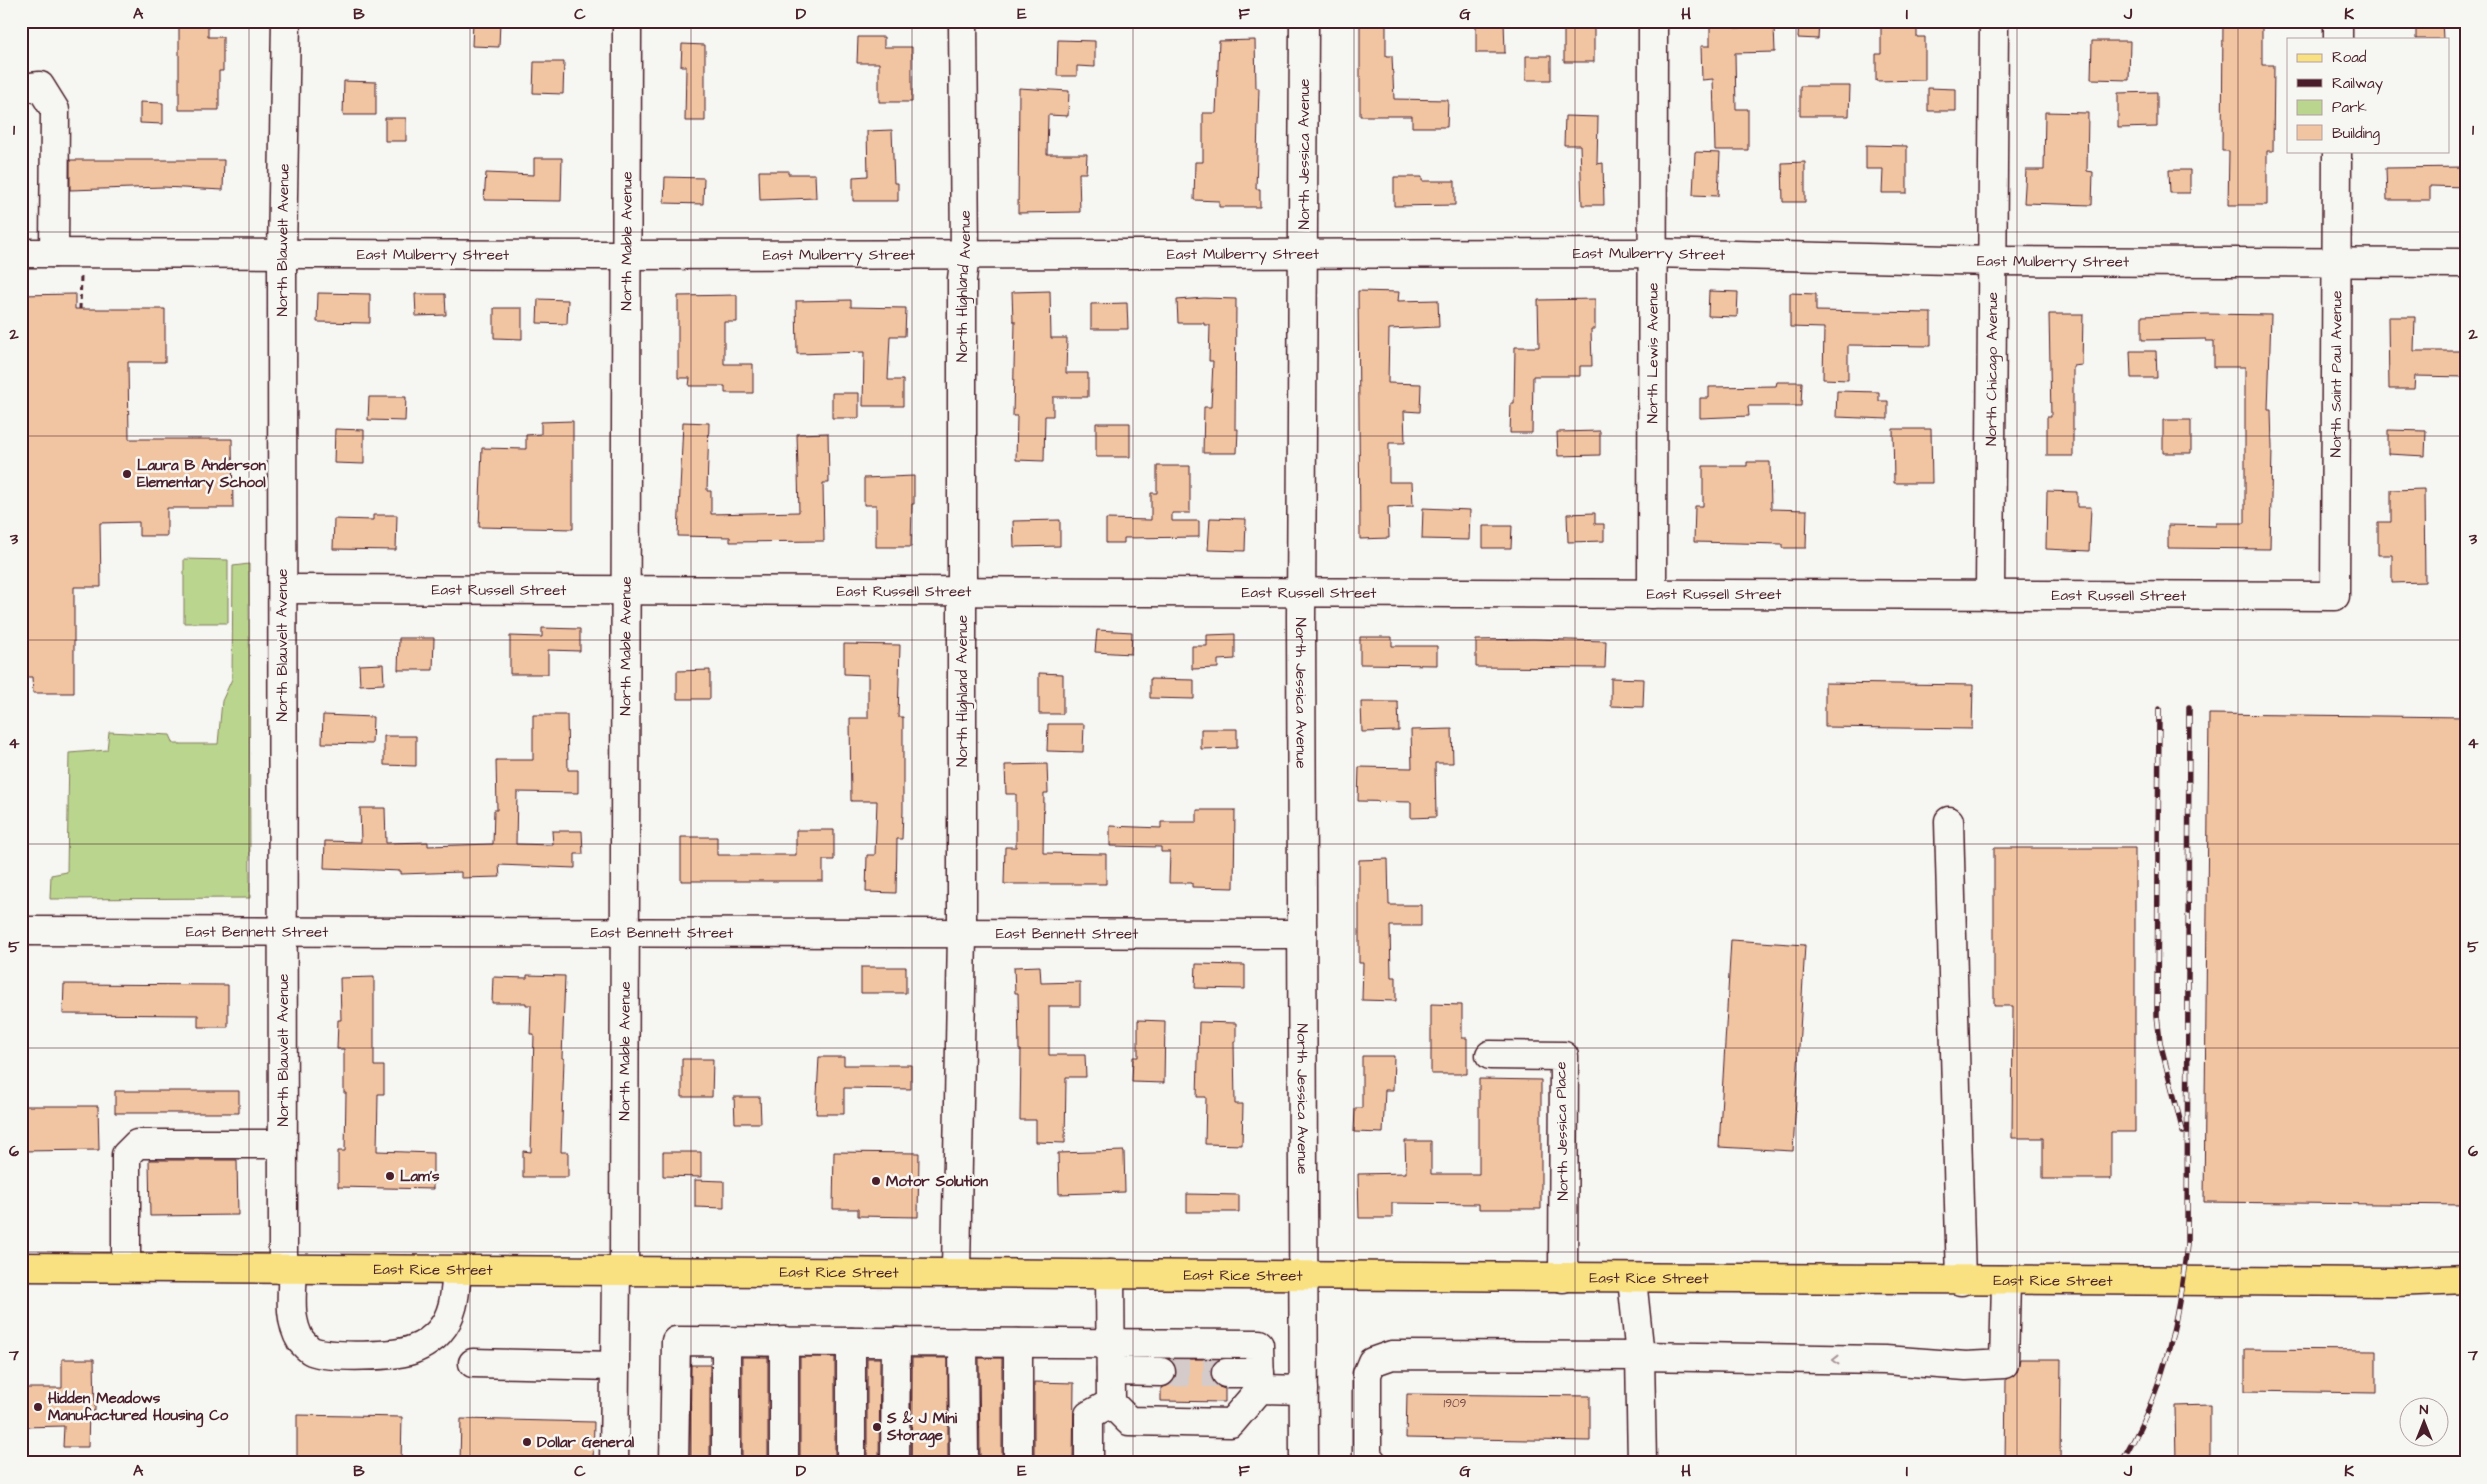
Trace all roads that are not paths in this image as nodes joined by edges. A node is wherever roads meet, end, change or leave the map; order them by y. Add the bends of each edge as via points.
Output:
1 (286, 21) edge
2 (627, 21) edge
3 (963, 21) edge
4 (1304, 21) edge
5 (1653, 21) edge
6 (1994, 21) edge
7 (2338, 21) edge
8 (2338, 38) edge
9 (21, 88) edge
10 (2337, 152) edge
11 (21, 253) edge
12 (54, 253) junction
13 (1304, 253) junction
14 (1652, 253) junction
15 (282, 254) junction
16 (625, 255) junction
17 (965, 255) junction
18 (1993, 261) junction
19 (2337, 262) junction
20 (2466, 263) edge
21 (283, 589) junction
22 (624, 590) junction
23 (962, 590) junction
24 (1301, 593) junction
25 (1652, 594) junction
26 (1990, 595) junction
27 (2335, 596) joint
28 (1948, 821) dead end
29 (21, 930) edge
30 (283, 931) junction
31 (626, 932) junction
32 (962, 933) junction
33 (1302, 934) junction
34 (1490, 1054) dead end
35 (283, 1144) junction
36 (21, 1267) edge
37 (126, 1268) junction
38 (288, 1270) junction
39 (457, 1270) junction
40 (620, 1271) junction
41 (956, 1271) junction
42 (1110, 1274) junction
43 (1304, 1276) junction
44 (1563, 1278) junction
45 (1632, 1279) junction
46 (2466, 1279) edge
47 (1961, 1281) junction
48 (2006, 1281) junction
49 (726, 1342) junction
50 (784, 1342) junction
51 (851, 1342) junction
52 (896, 1342) junction
53 (963, 1342) junction
54 (1018, 1343) junction
55 (1110, 1343) junction
56 (1640, 1356) junction
57 (472, 1363) dead end
58 (615, 1366) junction
59 (1111, 1371) junction
60 (1161, 1372) tunnel mouth
61 (1226, 1373) tunnel mouth
62 (1260, 1381) junction
63 (1304, 1390) junction
64 (1111, 1403) junction
65 (614, 1463) edge
66 (674, 1463) edge
67 (726, 1463) edge
68 (784, 1463) edge
69 (851, 1463) edge
70 (895, 1463) edge
71 (964, 1463) edge
72 (1018, 1463) edge
73 (1089, 1463) edge
74 (1304, 1463) edge
75 (1373, 1463) edge
76 (1642, 1463) edge

1 - 15 street, North Blauvelt Avenue
2 - 16 street, North Mable Avenue
3 - 17 street, North Highland Avenue
4 - 13 street, North Jessica Avenue
5 - 14 street, North Lewis Avenue
6 - 18 street, North Chicago Avenue
7 - 8 street
9 - 12 street via 40,86 55,110
10 - 19 street, North Saint Paul Avenue
11 - 12 street, East Mulberry Street
12 - 15 street, East Mulberry Street
13 - 14 street, East Mulberry Street
13 - 17 street, East Mulberry Street
13 - 24 street, North Jessica Avenue
14 - 18 street, East Mulberry Street
14 - 25 street, North Lewis Avenue
15 - 16 street, East Mulberry Street
15 - 21 street, North Blauvelt Avenue
16 - 17 street, East Mulberry Street
16 - 22 street, North Mable Avenue
17 - 23 street, North Highland Avenue via 962,289
18 - 19 street, East Mulberry Street
18 - 26 street, North Chicago Avenue
19 - 20 street, East Mulberry Street
19 - 27 street, North Saint Paul Avenue
21 - 22 street, East Russell Street
21 - 30 street, North Blauvelt Avenue
22 - 23 street, East Russell Street
22 - 31 street, North Mable Avenue
23 - 24 street, East Russell Street
23 - 32 street, North Highland Avenue
24 - 25 street, East Russell Street
24 - 33 street, North Jessica Avenue
25 - 26 street, East Russell Street
26 - 27 street, East Russell Street
28 - 47 street
29 - 30 street, East Bennett Street
30 - 31 street, East Bennett Street
30 - 35 street, North Blauvelt Avenue
31 - 32 street, East Bennett Street
31 - 40 street, North Mable Avenue
32 - 33 street, East Bennett Street
32 - 41 street, North Highland Avenue
33 - 43 street, North Jessica Avenue
34 - 44 street, North Jessica Place via 1564,1056
35 - 37 street via 137,1144 126,1155
35 - 38 street, North Blauvelt Avenue
36 - 37 main road, East Rice Street
37 - 38 main road, East Rice Street
38 - 39 main road, East Rice Street
38 - 39 street, North Blauvelt Avenue via 294,1326 302,1342 311,1350 327,1355 393,1354 415,1349 430,1340 440,1332 453,1306
39 - 40 main road, East Rice Street
40 - 41 main road, East Rice Street
40 - 58 street, North Mable Avenue
41 - 42 main road, East Rice Street
42 - 43 main road, East Rice Street
42 - 55 street
43 - 44 main road, East Rice Street
43 - 63 street
44 - 45 main road, East Rice Street
45 - 47 main road, East Rice Street
45 - 56 street
46 - 48 main road, East Rice Street via 2394,1282
47 - 48 main road, East Rice Street
48 -> 56 street via 2004,1364 1966,1366 1885,1360
49 - 50 street
49 - 66 street via 676,1342
49 - 67 street
50 - 51 street
50 - 68 street
51 - 52 street
51 - 69 street
52 - 53 street
52 - 70 street
53 - 54 street
53 - 71 street
54 - 55 street
54 - 72 street
55 - 59 street
55 - 62 street via 1259,1344
56 - 75 street via 1392,1355 1372,1362 1367,1374 1367,1455
56 - 76 street
57 - 58 street
58 - 65 street, North Mable Avenue
59 - 60 street
59 - 64 street
61 - 62 street
62 - 63 street
62 - 64 street via 1231,1423 1129,1422
63 - 74 street
64 - 73 street via 1089,1415

